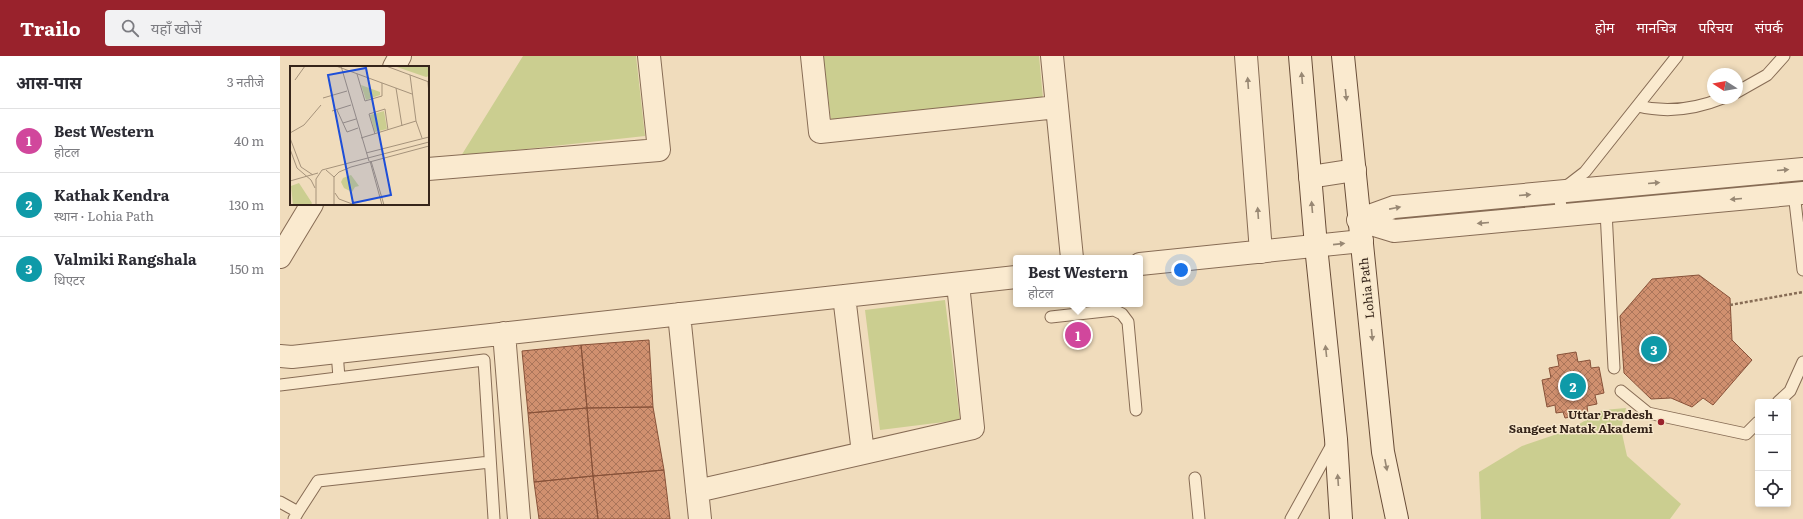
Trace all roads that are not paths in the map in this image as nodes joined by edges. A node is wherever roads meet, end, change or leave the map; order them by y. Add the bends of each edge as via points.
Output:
1 (400, 56) edge
2 (649, 56) edge
3 (812, 56) edge
4 (1052, 56) edge
5 (1246, 56) edge
6 (1300, 56) edge
7 (1343, 56) edge
8 (1676, 56) edge
9 (1784, 56) edge
10 (395, 66) edge
11 (1743, 89) edge
12 (1708, 104) edge
13 (1638, 106) junction
14 (1057, 107) junction
15 (429, 169) edge
16 (1803, 169) edge
17 (1355, 170) junction
18 (1310, 177) junction
19 (1559, 192) junction
20 (1799, 193) edge
21 (311, 205) edge
22 (1606, 211) junction
23 (1562, 215) junction
24 (1358, 220) junction
25 (1362, 241) junction
26 (1316, 246) junction
27 (1261, 252) junction
28 (1072, 255) edge
29 (280, 257) edge
30 (1143, 264) edge
31 (1803, 270) edge
32 (1013, 277) edge
33 (958, 284) junction
34 (844, 296) junction
35 (1113, 307) edge
36 (679, 314) junction
37 (1051, 317) dead end
38 (504, 333) junction
39 (337, 352) junction
40 (280, 356) edge
41 (1803, 362) edge
42 (1614, 368) dead end
43 (340, 378) junction
44 (280, 385) edge
45 (1621, 391) dead end
46 (1781, 399) edge
47 (1136, 410) dead end
48 (1755, 425) edge
49 (1336, 439) junction
50 (863, 454) junction
51 (490, 462) junction
52 (1195, 478) dead end
53 (697, 491) junction
54 (280, 502) edge
55 (296, 516) edge
56 (494, 519) edge
57 (519, 519) edge
58 (700, 519) edge
59 (1199, 519) edge
60 (1291, 519) edge
61 (1341, 519) edge
62 (1397, 519) edge

1 - 10 street
2 - 15 street via 659,150
3 - 14 street via 820,132
4 - 14 street
27 -> 5 street
18 -> 6 street
7 -> 17 street, Lohia Path
8 - 13 lane
9 - 11 lane via 1767,75
12 - 13 lane via 1654,110
13 - 19 lane via 1585,172
14 - 28 street
19 -> 16 street
17 - 18 street
17 - 24 street, Lohia Path
26 -> 18 street
19 - 23 lane
24 -> 19 street via 1394,207
20 -> 22 street
20 - 31 lane
21 - 29 street
22 - 23 street
22 - 42 lane
23 -> 24 street via 1394,231
24 - 25 street, Lohia Path
26 -> 25 street
25 -> 62 street, Lohia Path via 1383,452
26 - 27 street
49 -> 26 street
27 - 30 street
32 - 33 street
33 - 34 street
33 - 50 street via 973,428
34 - 36 street
34 - 50 street
35 - 37 lane
35 - 47 lane via 1128,322
36 - 38 street
36 - 53 street
38 - 39 street
38 - 57 street
39 - 40 street
39 - 43 lane
41 - 46 lane via 1790,391
43 - 44 lane
43 - 51 lane via 484,360
45 - 48 lane via 1648,413 1746,434
49 - 60 lane
61 -> 49 street
50 - 53 street
51 - 55 lane via 318,481
51 - 56 lane
52 - 59 lane
53 - 58 street
54 - 55 lane

